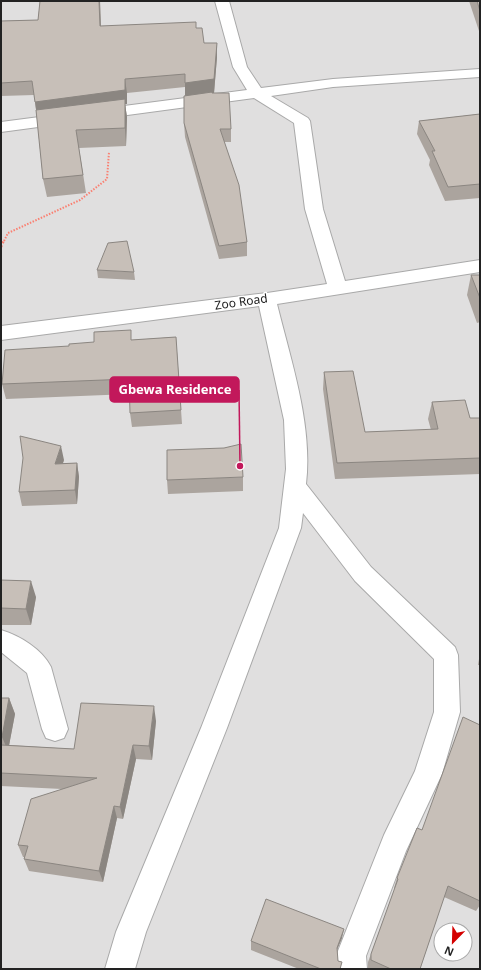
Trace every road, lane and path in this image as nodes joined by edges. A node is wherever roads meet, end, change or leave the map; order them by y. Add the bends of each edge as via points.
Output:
1 (222, 1) edge
2 (480, 73) edge
3 (256, 94) junction
4 (1, 127) edge
5 (109, 152) dead end
6 (1, 247) edge
7 (480, 266) edge
8 (338, 288) junction
9 (267, 299) junction
10 (1, 333) edge
11 (295, 486) junction
12 (1, 641) edge
13 (55, 729) dead end
14 (120, 969) edge
15 (352, 969) edge

1 - 3 street via 240,67
2 - 3 street via 333,83
3 - 4 street
3 - 8 street via 302,121 314,209
5 - 6 path via 107,179 80,200 8,233
7 - 8 street, Zoo Road
8 - 9 street, Zoo Road
9 - 10 street, Zoo Road
9 - 11 street via 294,420 297,469
11 - 14 street via 290,528 214,728 131,932
11 - 15 street via 363,574 446,655 447,712 428,774 394,845 351,956
12 - 13 street via 10,644 38,667

